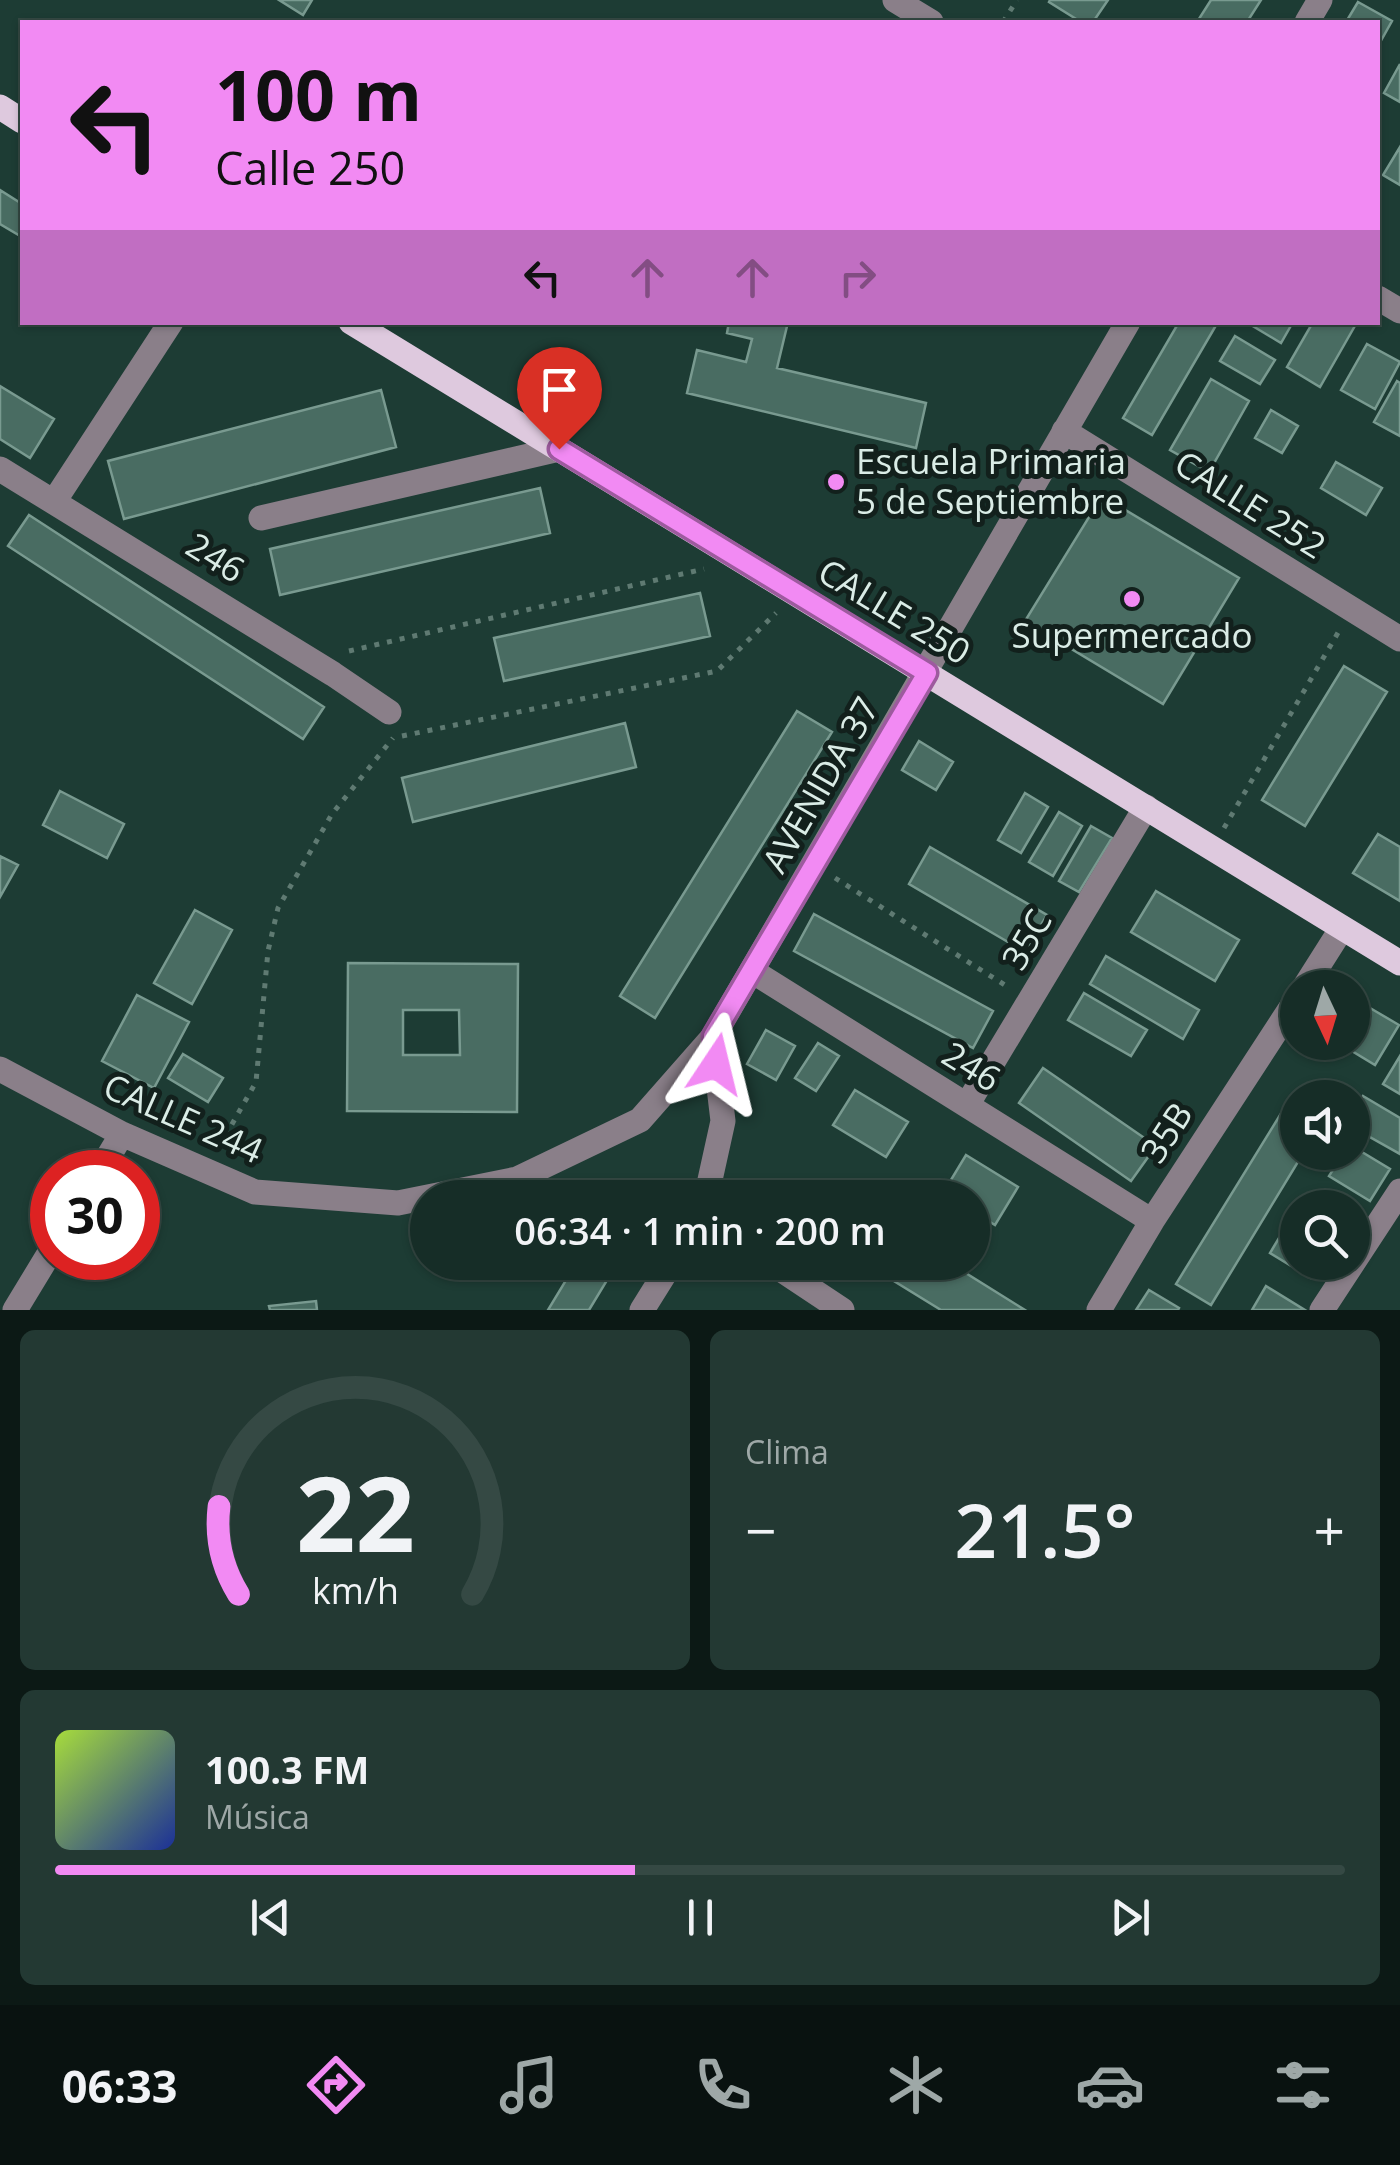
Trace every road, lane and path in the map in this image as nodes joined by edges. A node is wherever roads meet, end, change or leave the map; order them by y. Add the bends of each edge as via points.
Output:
1 (894, 0) edge
2 (928, 20) edge
3 (169, 325) edge
4 (356, 325) edge
5 (1126, 325) edge
6 (1064, 431) junction
7 (559, 449) junction
8 (0, 469) edge
9 (55, 500) junction
10 (261, 518) dead end
11 (741, 560) junction
12 (796, 593) junction
13 (1352, 609) junction
14 (1400, 639) edge
15 (311, 660) junction
16 (927, 673) junction
17 (391, 725) junction
18 (1146, 807) junction
19 (1212, 848) junction
20 (814, 866) junction
21 (1342, 928) junction
22 (1400, 963) edge
23 (1315, 970) edge
24 (752, 971) junction
25 (1032, 1002) junction
26 (1280, 1025) edge
27 (713, 1036) junction
28 (0, 1069) edge
29 (967, 1106) junction
30 (122, 1134) junction
31 (112, 1150) edge
32 (205, 1170) junction
33 (710, 1180) edge
34 (1400, 1190) edge
35 (1152, 1221) junction
36 (33, 1280) edge
37 (661, 1280) edge
38 (797, 1280) edge
39 (15, 1310) edge
40 (642, 1310) edge
41 (842, 1310) edge
42 (1099, 1310) edge
43 (1322, 1310) edge

1 - 2 street
3 - 9 street
4 - 7 main road, CALLE 250
5 - 6 street, AVENIDA 37
6 - 13 street, CALLE 252
6 - 16 street, AVENIDA 37
7 - 10 street
7 - 11 main road, CALLE 250
8 - 9 street, 246
9 - 15 street, 246
11 - 12 main road, CALLE 250
11 - 15 path
12 - 16 main road, CALLE 250
12 - 17 path via 717,671
13 - 14 street, CALLE 252
13 - 19 path
15 - 17 street, 246
16 - 18 main road, CALLE 250
16 - 20 street, AVENIDA 37
17 - 32 path via 278,908 256,1082
18 - 19 main road, CALLE 250
18 - 25 street, 35C
19 - 21 main road, CALLE 250
20 - 24 street, AVENIDA 37
20 - 25 path
21 - 22 main road, CALLE 250
21 - 23 street
24 - 27 street, AVENIDA 37
24 - 29 street, 246
25 - 29 street, 35C
26 - 35 street, 35B
27 - 32 street, CALLE 244 via 640,1120 517,1178 398,1203 255,1192
27 - 33 street via 724,1120
28 - 30 street, CALLE 244
29 - 35 street, 246
30 - 31 street
30 - 32 street, CALLE 244
34 - 43 street
35 - 42 street, 35B
36 - 39 street
37 - 40 street
38 - 41 street

